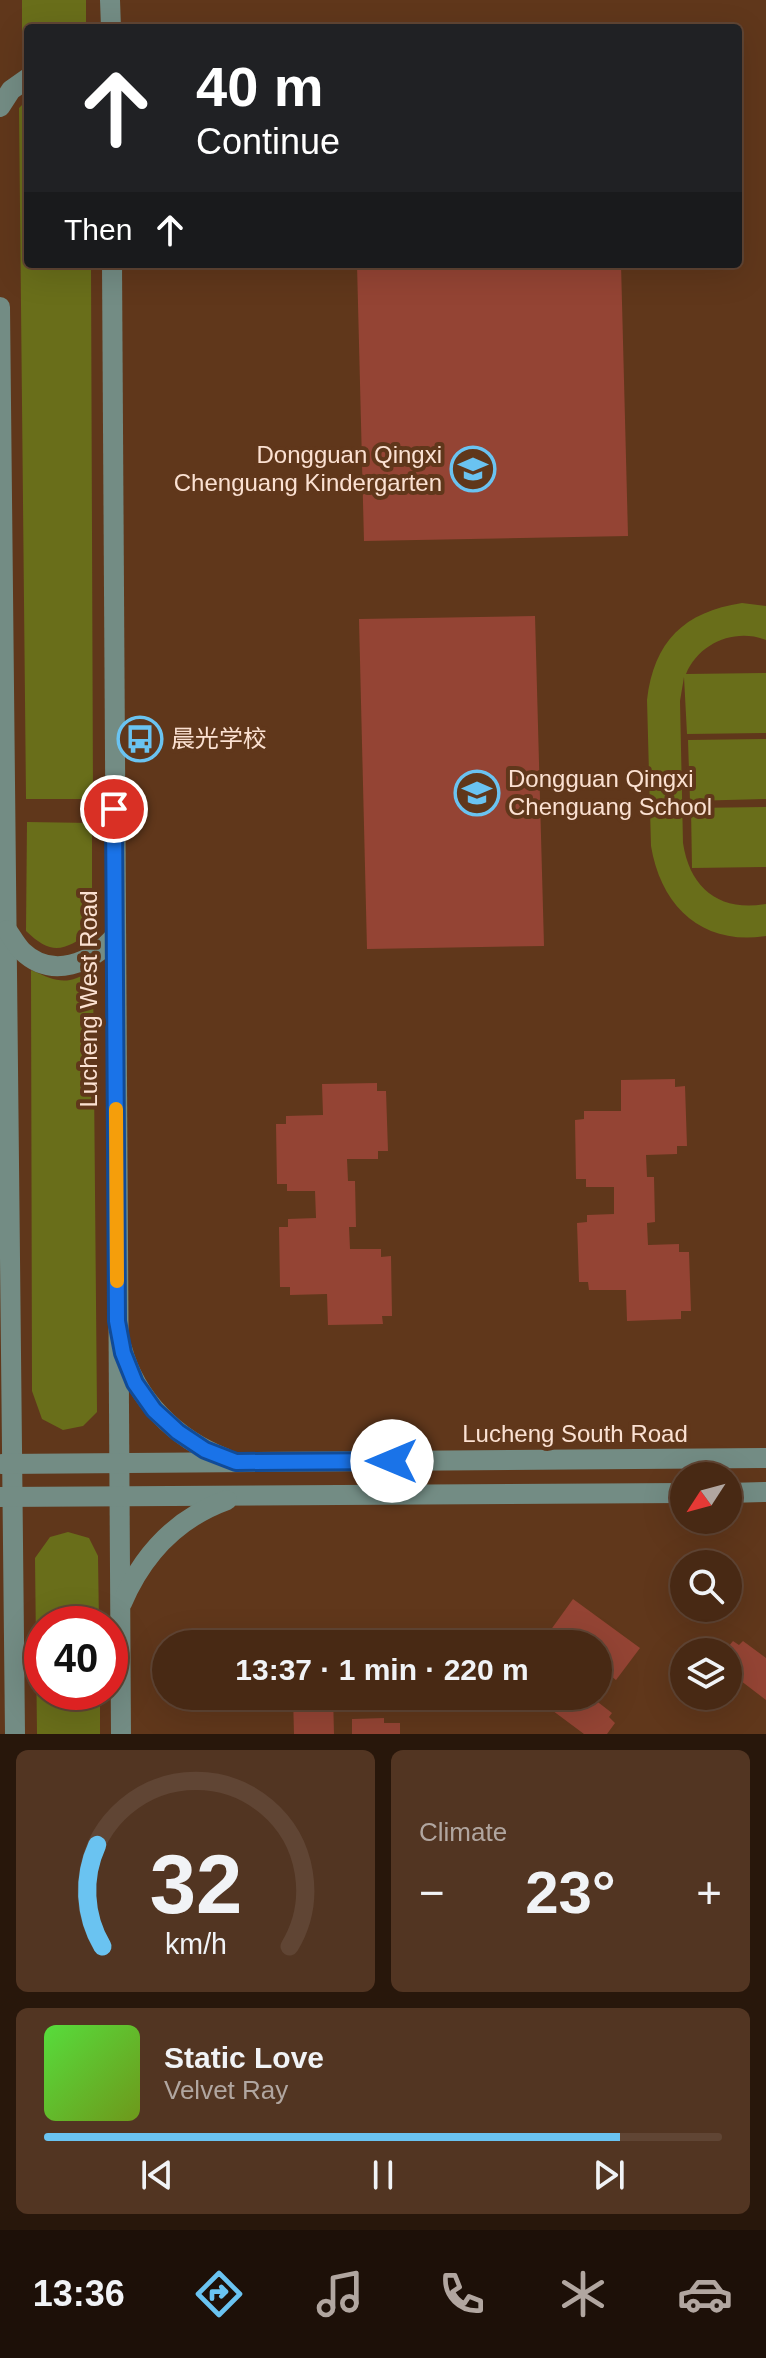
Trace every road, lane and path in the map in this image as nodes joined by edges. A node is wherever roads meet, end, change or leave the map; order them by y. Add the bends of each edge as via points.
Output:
1 (110, 0) edge
2 (111, 24) edge
3 (24, 81) edge
4 (0, 107) edge
5 (112, 268) edge
6 (0, 307) edge
7 (7, 930) junction
8 (115, 936) junction
9 (117, 1321) junction
10 (12, 1348) junction
11 (0, 1374) edge
12 (766, 1458) edge
13 (236, 1462) junction
14 (117, 1463) junction
15 (6, 1464) edge
16 (766, 1492) edge
17 (670, 1493) edge
18 (742, 1493) edge
19 (118, 1496) junction
20 (238, 1496) junction
21 (7, 1497) edge
22 (0, 1585) edge
23 (119, 1606) edge
24 (121, 1606) edge
25 (14, 1613) junction
26 (121, 1710) edge
27 (15, 1734) edge
28 (121, 1734) edge

1 - 2 street
3 - 4 street
5 - 8 street, Lucheng West Road
6 - 7 street
7 - 8 street via 22,951 56,967 89,958
7 - 10 street
8 - 9 street, Lucheng West Road
9 - 13 street via 131,1373 154,1410 205,1450
9 - 14 street, Lucheng West Road
10 - 11 street
10 - 15 street
12 - 13 street, Lucheng South Road
13 - 14 street, Lucheng South Road
14 - 15 street, Lucheng South Road
14 - 19 street, Lucheng West Road
15 - 21 street
16 - 18 street
17 - 20 street
19 - 20 street
19 - 21 street
19 - 23 street, Lucheng West Road
20 - 24 street via 186,1520 164,1538 145,1559
21 - 25 street
22 - 25 street
25 - 27 street
26 - 28 street, Lucheng West Road

